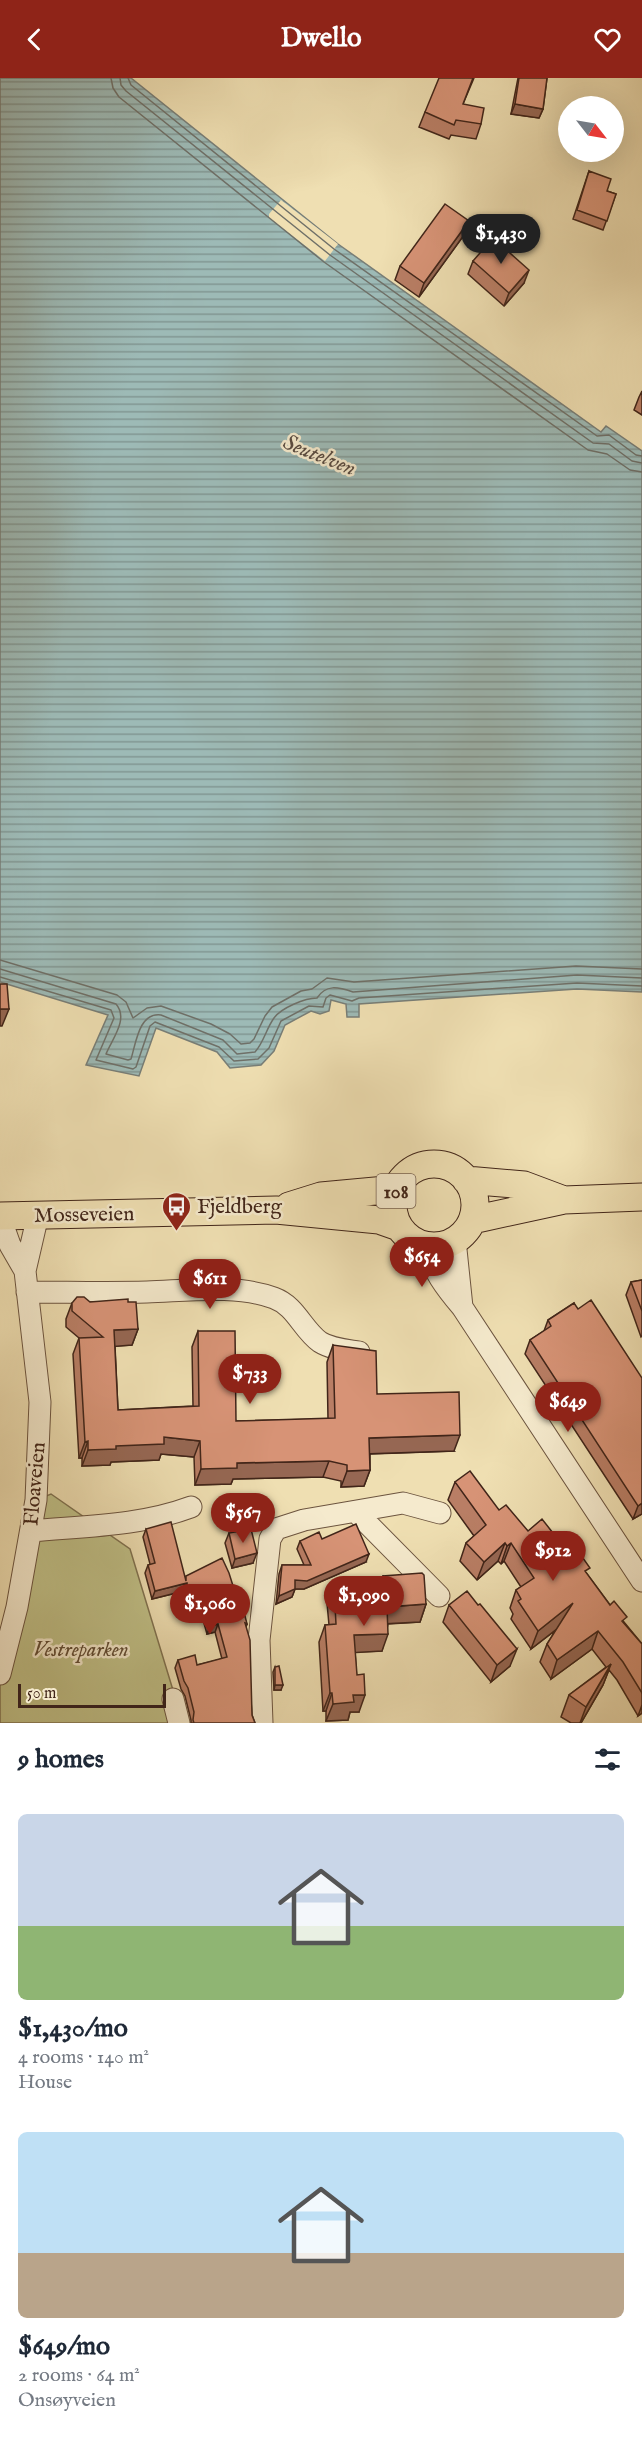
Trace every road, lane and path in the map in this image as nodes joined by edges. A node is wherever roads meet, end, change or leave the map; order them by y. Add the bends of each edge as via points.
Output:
1 (466, 1180) junction
2 (397, 1189) junction
3 (642, 1197) edge
4 (564, 1200) junction
5 (276, 1210) junction
6 (38, 1215) junction
7 (0, 1217) edge
8 (399, 1227) junction
9 (463, 1230) junction
10 (426, 1246) junction
11 (26, 1282) junction
12 (462, 1307) junction
13 (374, 1355) edge
14 (191, 1507) dead end
15 (356, 1512) junction
16 (440, 1513) dead end
17 (31, 1531) junction
18 (642, 1581) edge
19 (439, 1596) dead end
20 (0, 1674) edge
21 (173, 1699) dead end
22 (179, 1723) edge
23 (262, 1723) edge

1 - 2 main road, 108 via 441,1165 424,1166 409,1173
1 - 4 main road, 108 via 524,1185
1 - 9 main road via 475,1207
2 - 5 main road, Mosseveien / 108 via 321,1196
2 - 8 main road, 108 via 393,1201
3 - 4 main road, 108
4 - 9 main road, 108
5 - 6 main road, Mosseveien / 108
5 - 8 main road, Mosseveien / 108 via 379,1220
6 - 7 main road, Mosseveien / 108
6 - 11 street, Floaveien
7 - 11 street, Floaveien
8 - 10 main road, 108 via 410,1239
9 - 10 main road, 108 via 441,1246
9 - 12 street
10 - 12 street via 440,1281
11 - 13 street via 259,1293 288,1305 323,1344
11 - 17 street, Floaveien via 40,1402
12 - 18 street
14 - 17 street via 140,1521
15 - 16 street via 403,1503
15 - 19 street
15 - 23 street via 304,1520 276,1529 270,1539 258,1640
17 - 20 street, Floaveien
21 - 22 street

